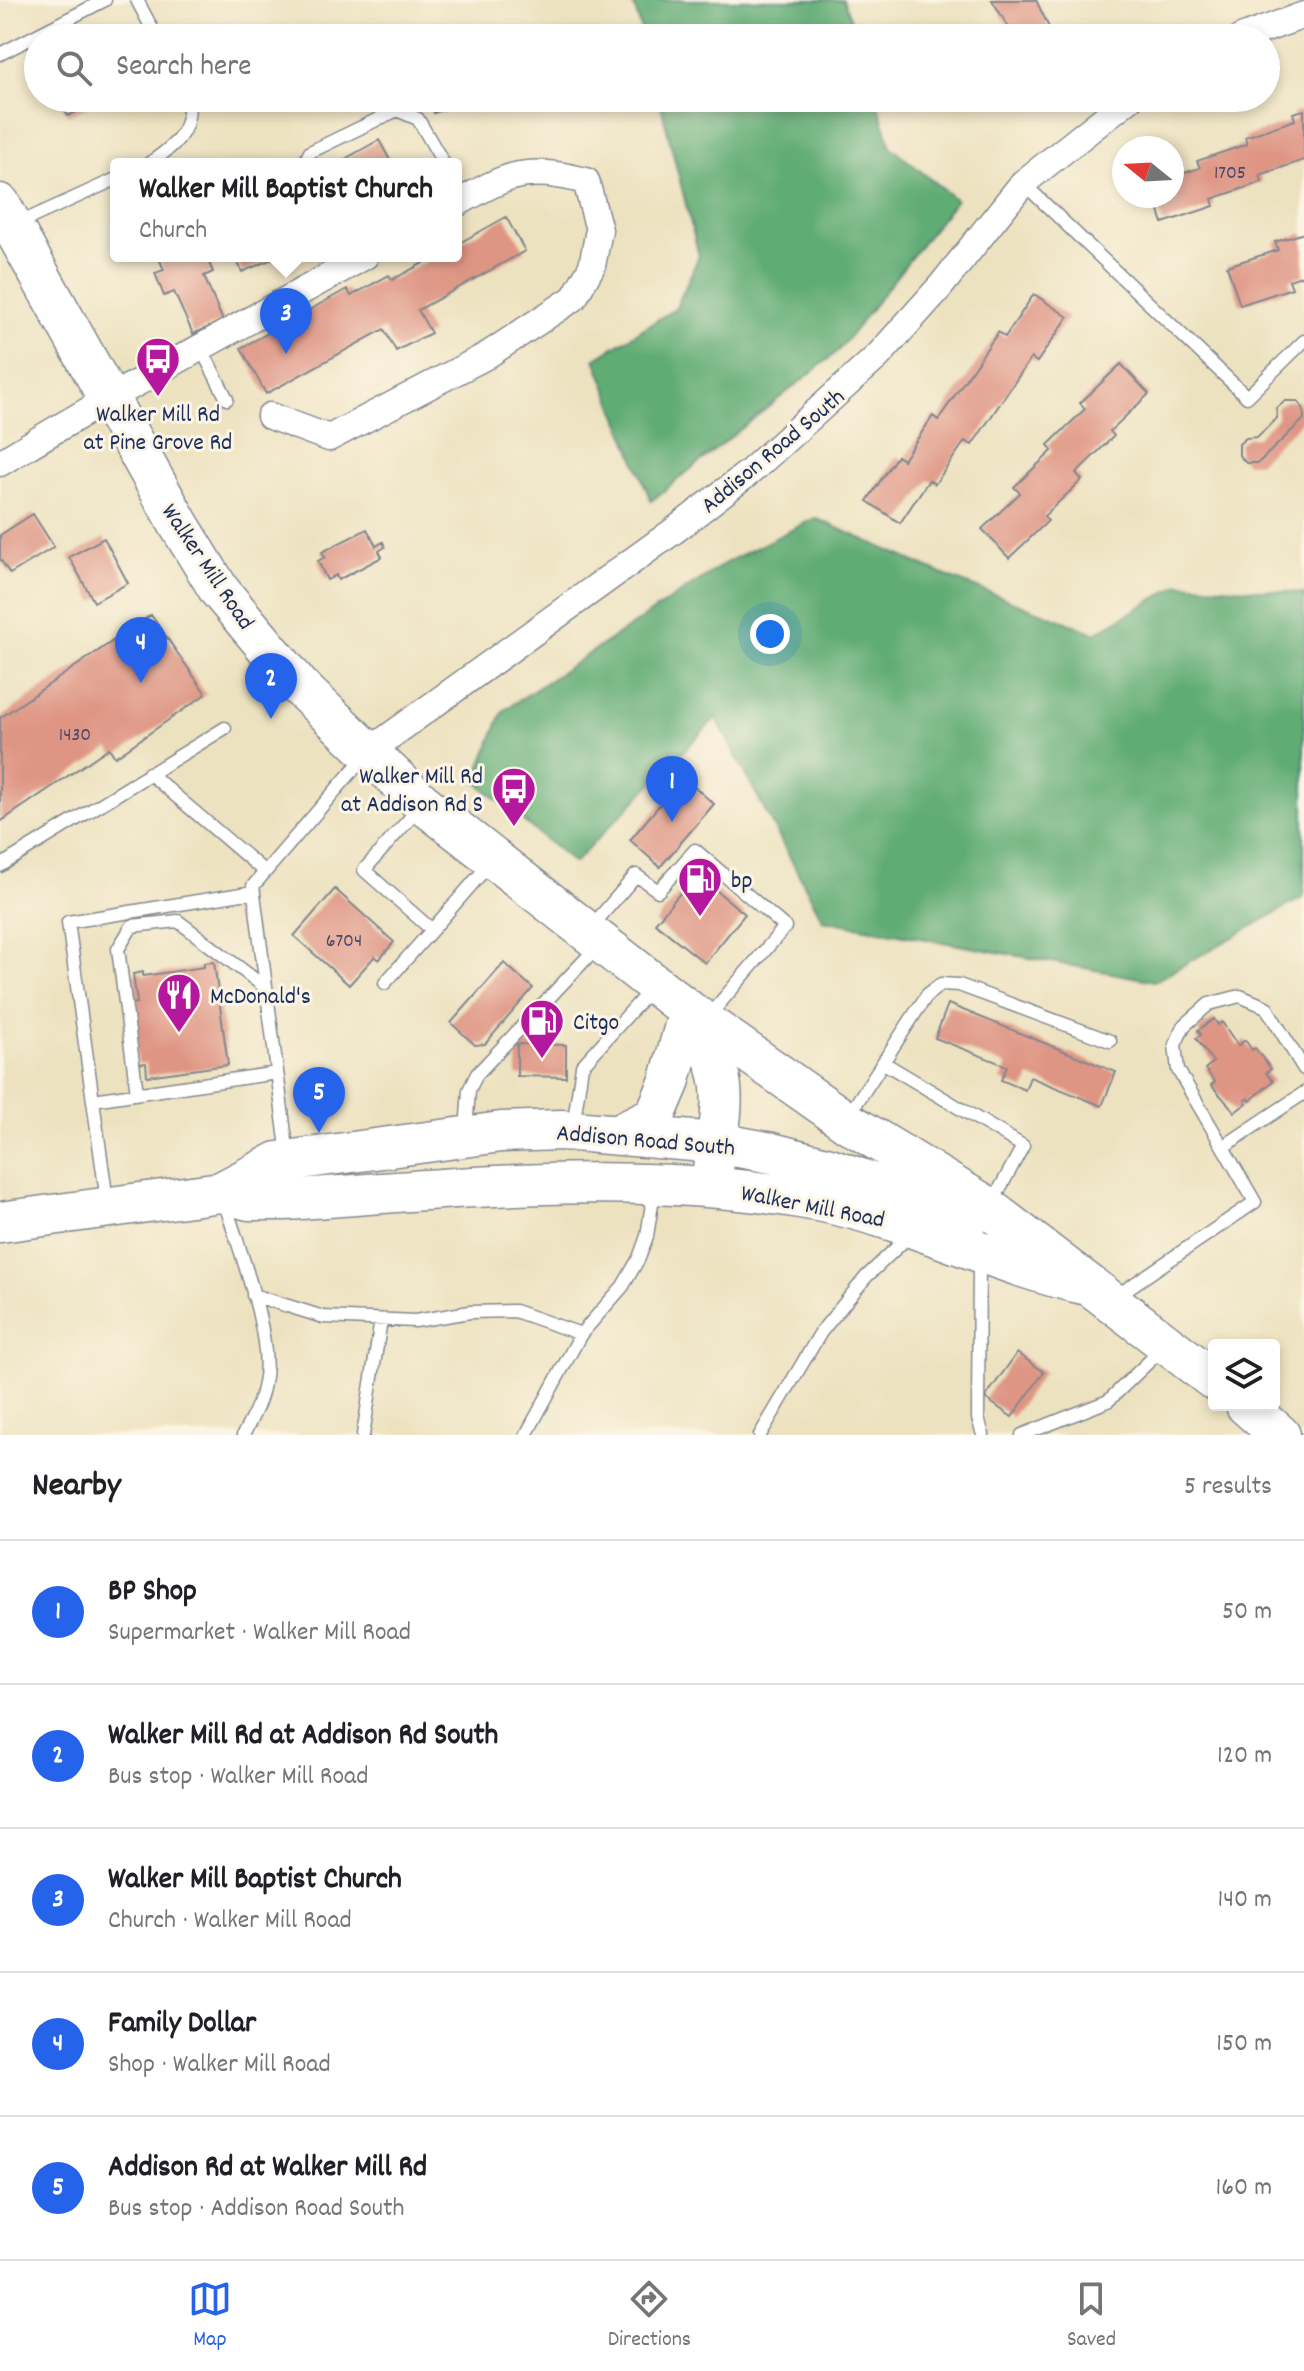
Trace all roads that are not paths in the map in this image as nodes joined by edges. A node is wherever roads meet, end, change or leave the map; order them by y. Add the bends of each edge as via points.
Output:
1 (105, 0) edge
2 (137, 0) edge
3 (1304, 15) edge
4 (58, 24) edge
5 (150, 24) edge
6 (1279, 24) edge
7 (24, 42) edge
8 (0, 54) edge
9 (189, 112) edge
10 (393, 112) edge
11 (402, 112) edge
12 (1112, 112) edge
13 (156, 158) edge
14 (307, 158) edge
15 (441, 158) edge
16 (110, 181) edge
17 (1023, 183) junction
18 (462, 195) edge
19 (4, 212) edge
20 (348, 262) edge
21 (1304, 341) edge
22 (202, 350) junction
23 (108, 397) junction
24 (227, 399) dead end
25 (270, 416) dead end
26 (0, 463) edge
27 (225, 728) dead end
28 (368, 752) junction
29 (149, 773) junction
30 (423, 804) junction
31 (494, 859) junction
32 (0, 866) edge
33 (265, 872) junction
34 (254, 892) junction
35 (432, 930) junction
36 (594, 937) junction
37 (385, 983) dead end
38 (655, 985) junction
39 (266, 988) junction
40 (697, 1017) junction
41 (1110, 1041) dead end
42 (884, 1063) junction
43 (1304, 1069) edge
44 (277, 1073) junction
45 (137, 1093) junction
46 (1304, 1093) edge
47 (93, 1100) junction
48 (844, 1120) junction
49 (573, 1130) junction
50 (618, 1134) junction
51 (465, 1137) junction
52 (717, 1143) junction
53 (1223, 1147) junction
54 (289, 1161) junction
55 (656, 1183) junction
56 (711, 1186) junction
57 (221, 1192) junction
58 (108, 1207) junction
59 (989, 1209) junction
60 (0, 1222) edge
61 (918, 1227) junction
62 (979, 1249) junction
63 (1085, 1282) junction
64 (253, 1295) junction
65 (381, 1320) junction
66 (581, 1334) junction
67 (1167, 1345) junction
68 (1208, 1376) edge
69 (1253, 1411) edge
70 (243, 1435) edge
71 (363, 1435) edge
72 (526, 1435) edge
73 (760, 1435) edge
74 (983, 1435) edge
75 (1022, 1435) edge
76 (1280, 1435) edge

1 - 4 lane
2 - 5 lane
3 - 6 street
7 - 8 lane
9 - 13 lane via 181,140
10 - 14 lane
11 - 15 lane via 418,119
12 - 17 street, Addison Road South
16 - 19 lane
17 - 21 lane via 1247,397
17 - 28 street, Addison Road South via 889,345 816,415 675,530
18 - 25 street via 507,176 545,171 586,181 599,230 592,266 574,298 486,356 329,438
19 - 23 main road, Walker Mill Road
20 - 22 street
22 - 23 street
22 - 24 lane
23 - 26 street
23 - 28 main road, Walker Mill Road via 219,590 300,687
27 - 29 lane
28 - 30 main road, Walker Mill Road
28 - 33 lane
29 - 32 lane
29 - 33 lane
30 - 31 main road, Walker Mill Road
30 - 35 lane via 364,870
31 - 35 lane
31 - 36 main road, Walker Mill Road
33 - 34 lane
34 - 39 lane
34 - 47 lane via 68,922
35 - 37 lane
36 - 38 main road, Walker Mill Road
36 - 40 lane via 636,875 658,891 695,850 785,927
36 - 51 lane via 477,1074 469,1090
38 - 40 main road, Walker Mill Road
38 - 49 lane via 582,1066
39 - 44 lane
39 - 45 lane via 178,921 132,926 118,949
40 - 48 main road, Walker Mill Road
40 - 50 main road via 655,1116
40 - 52 main road, Walker Mill Road via 723,1083
41 - 42 lane via 959,985 941,984 927,995
42 - 48 lane
42 - 59 lane via 1023,1146
43 - 53 lane via 1266,1007 1240,996 1209,1004 1184,1026 1175,1045 1178,1070
44 - 45 lane
44 - 54 lane
45 - 47 lane
46 - 53 lane
47 - 58 lane
48 - 59 main road, Walker Mill Road
49 - 50 main road, Addison Road South
49 - 51 main road, Addison Road South
50 - 52 main road, Addison Road South
51 - 54 main road, Addison Road South
52 - 56 main road, Walker Mill Road
52 - 63 main road, Addison Road South via 772,1153 948,1209
53 - 63 lane via 1255,1202
54 - 57 main road, Addison Road South
55 - 56 main road, Addison Road South
55 - 57 main road, Addison Road South via 284,1200 249,1200
55 - 66 lane via 639,1258 623,1286
56 - 61 main road, Walker Mill Road via 823,1202
57 - 58 main road, Addison Road South
57 - 64 lane
58 - 60 main road, Addison Road South
59 - 63 main road, Walker Mill Road
61 - 62 main road, Walker Mill Road
61 - 73 lane via 866,1277 821,1332
62 - 63 main road, Walker Mill Road via 1029,1272
62 - 74 lane via 978,1418
63 - 67 main road, Walker Mill Road
64 - 65 lane via 323,1317
64 - 70 lane via 265,1380
65 - 66 lane via 515,1311
65 - 71 lane
66 - 72 lane
67 - 68 main road, Walker Mill Road
67 - 75 lane via 1108,1401
69 - 76 main road

